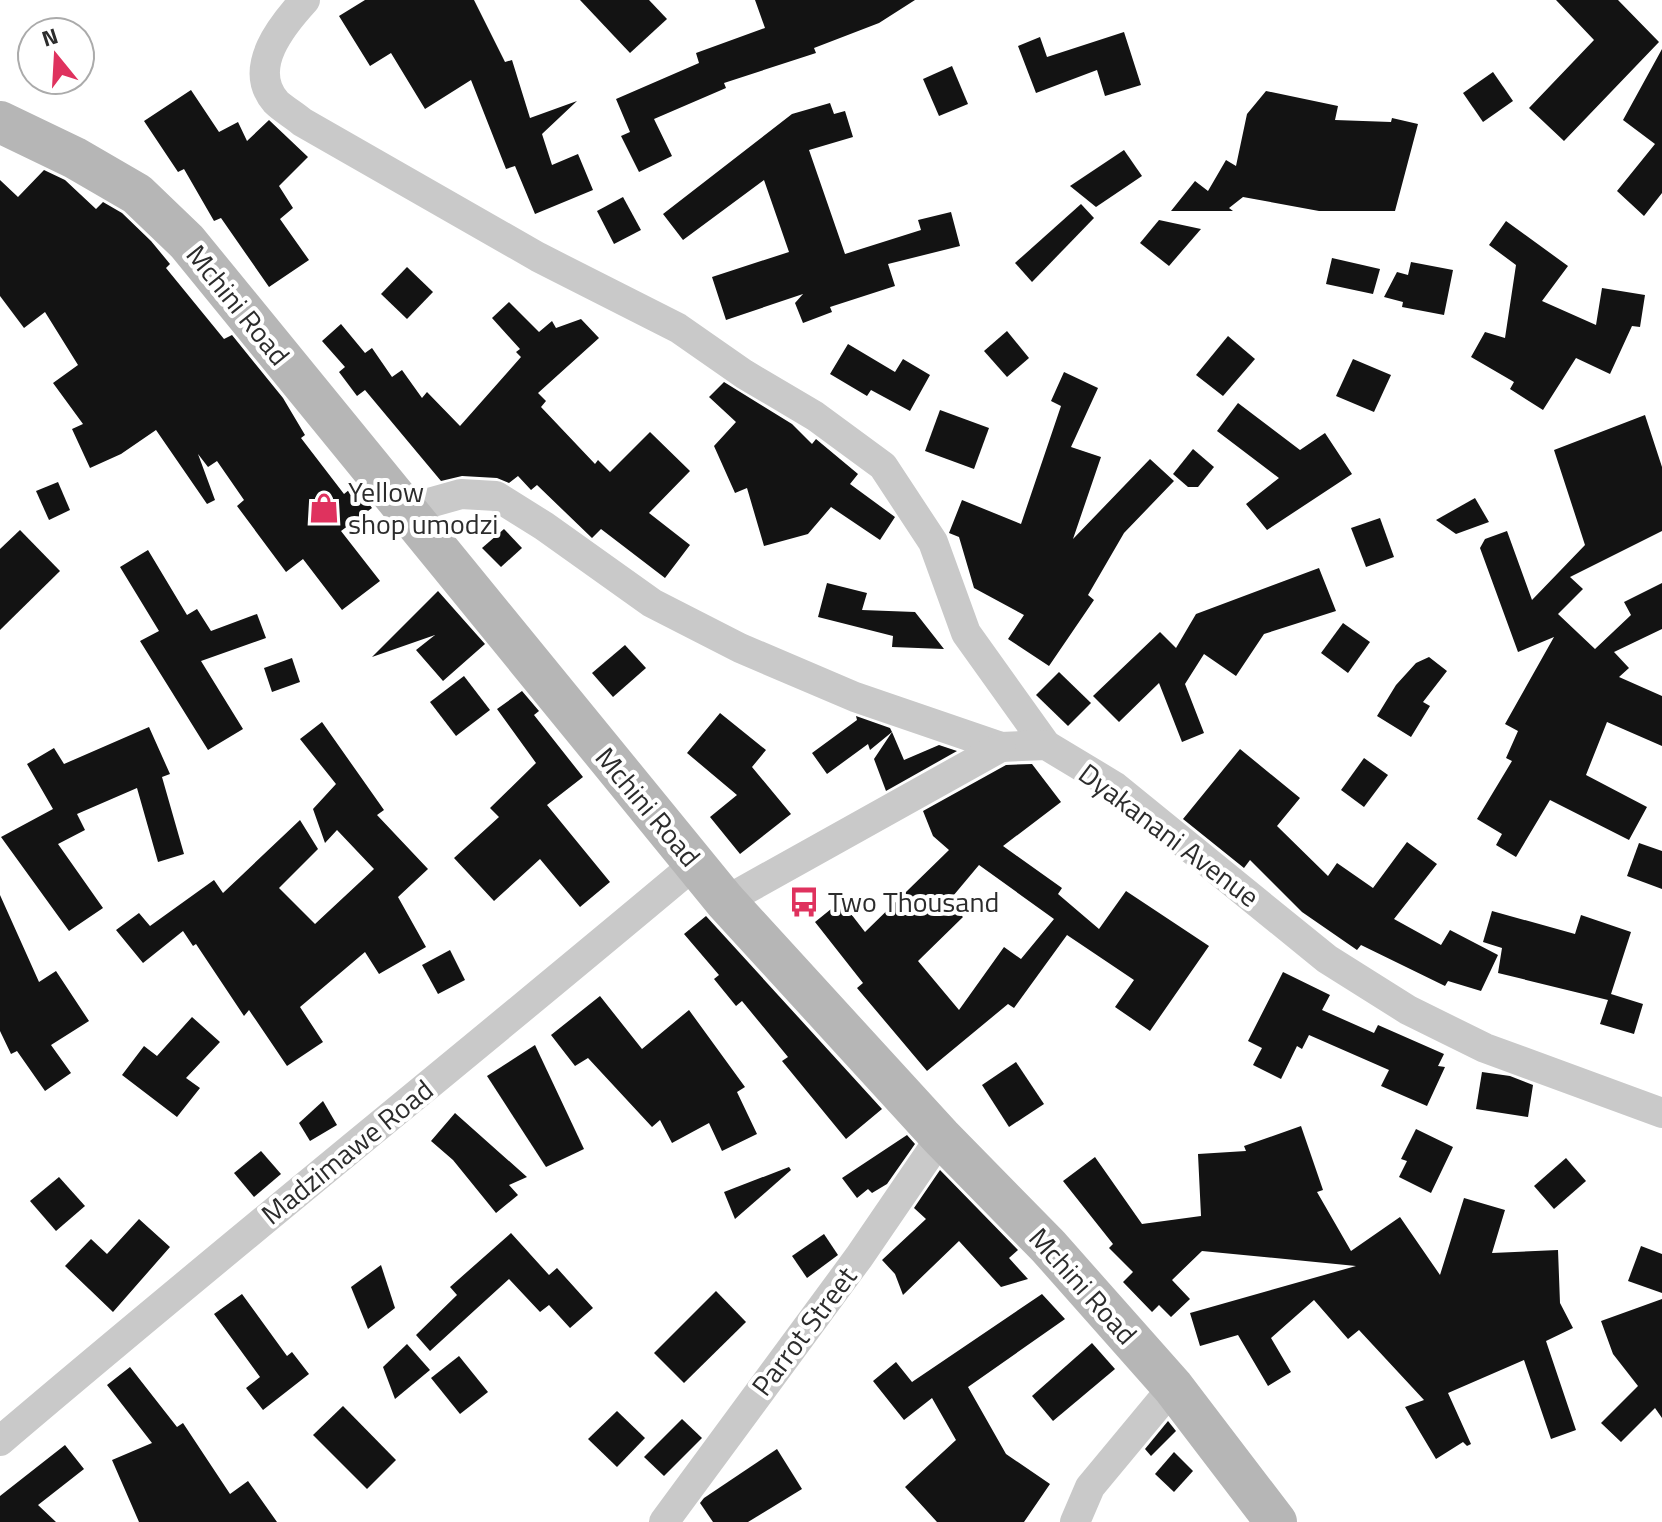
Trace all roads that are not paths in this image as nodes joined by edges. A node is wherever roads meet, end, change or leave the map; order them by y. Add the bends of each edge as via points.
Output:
1 (305, 0) edge
2 (0, 122) edge
3 (404, 510) junction
4 (1046, 745) junction
5 (1001, 747) junction
6 (695, 864) junction
7 (725, 901) junction
8 (1662, 1113) edge
9 (941, 1137) junction
10 (1173, 1387) junction
11 (0, 1441) edge
12 (664, 1522) edge
13 (1075, 1522) edge
14 (1276, 1522) edge

1 - 4 street via 275,32 265,73 274,100 302,122 538,257 678,328 883,466 933,542 966,633
2 - 3 street, Mchini Road via 137,194 187,242
3 - 5 street via 461,494 496,496 652,603 740,648 855,697
3 - 6 street, Mchini Road
4 - 5 street
4 - 8 street, Dyakanani Avenue via 1114,786 1327,959 1408,1010 1485,1048
5 - 7 street
6 - 7 street, Mchini Road
6 - 11 street, Madzimawe Road
7 - 9 street, Mchini Road
9 - 10 street, Mchini Road via 1048,1246
9 - 12 street, Parrot Street
10 - 13 street via 1090,1487
10 - 14 street, Mchini Road

